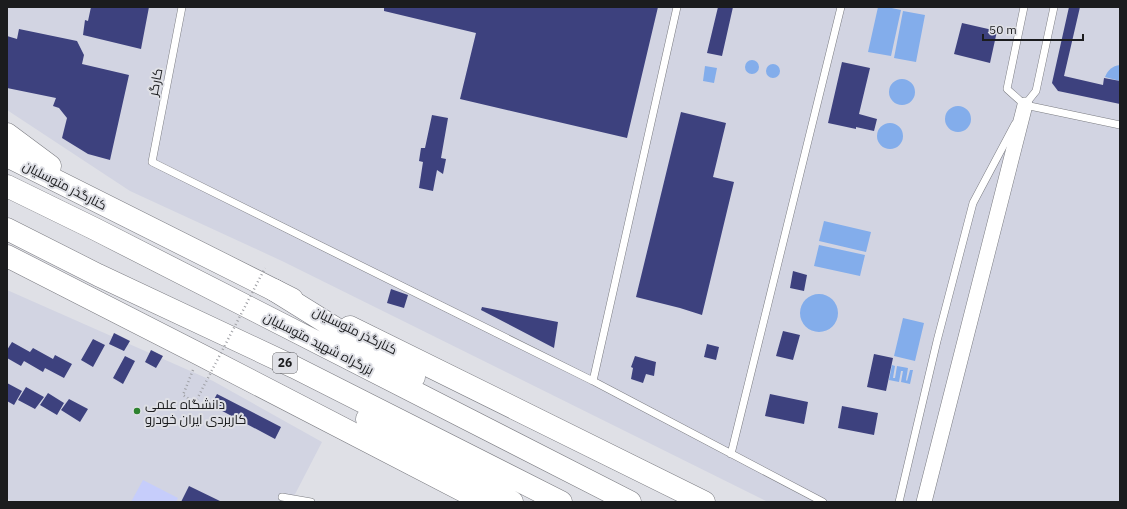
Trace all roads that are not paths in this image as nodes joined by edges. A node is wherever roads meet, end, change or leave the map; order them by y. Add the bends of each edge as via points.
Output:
1 (182, 7) edge
2 (677, 7) edge
3 (842, 7) edge
4 (1024, 7) edge
5 (1054, 7) edge
6 (1025, 105) junction
7 (1120, 126) edge
8 (7, 134) edge
9 (7, 156) edge
10 (7, 186) edge
11 (103, 205) junction
12 (7, 229) edge
13 (7, 256) edge
14 (274, 290) junction
15 (294, 367) junction
16 (592, 381) junction
17 (731, 454) junction
18 (546, 459) junction
19 (282, 498) dead end
20 (311, 502) edge
21 (485, 502) edge
22 (512, 502) edge
23 (561, 502) edge
24 (630, 502) edge
25 (704, 502) edge
26 (823, 502) edge
27 (899, 502) edge
28 (924, 502) edge

1 - 16 lane, کارگر via 152,162
2 - 16 lane
3 - 17 lane
4 - 6 lane via 1007,89
5 - 6 lane via 1036,92
6 - 7 lane
6 - 27 lane via 973,203
6 - 28 street
8 - 11 main road
9 - 11 main road, کنارگذر متوسلیان
10 - 18 main road, بزرگراه شهید متوسلیان
11 - 14 main road, کنارگذر متوسلیان
12 - 15 main road, 26 via 98,275
13 - 21 main road
14 - 18 main road
14 - 25 main road, کنارگذر متوسلیان
15 - 22 main road via 373,423
15 - 23 main road, 26
16 - 17 lane
17 - 26 lane
18 - 24 main road, بزرگراه شهید متوسلیان
19 - 20 lane

